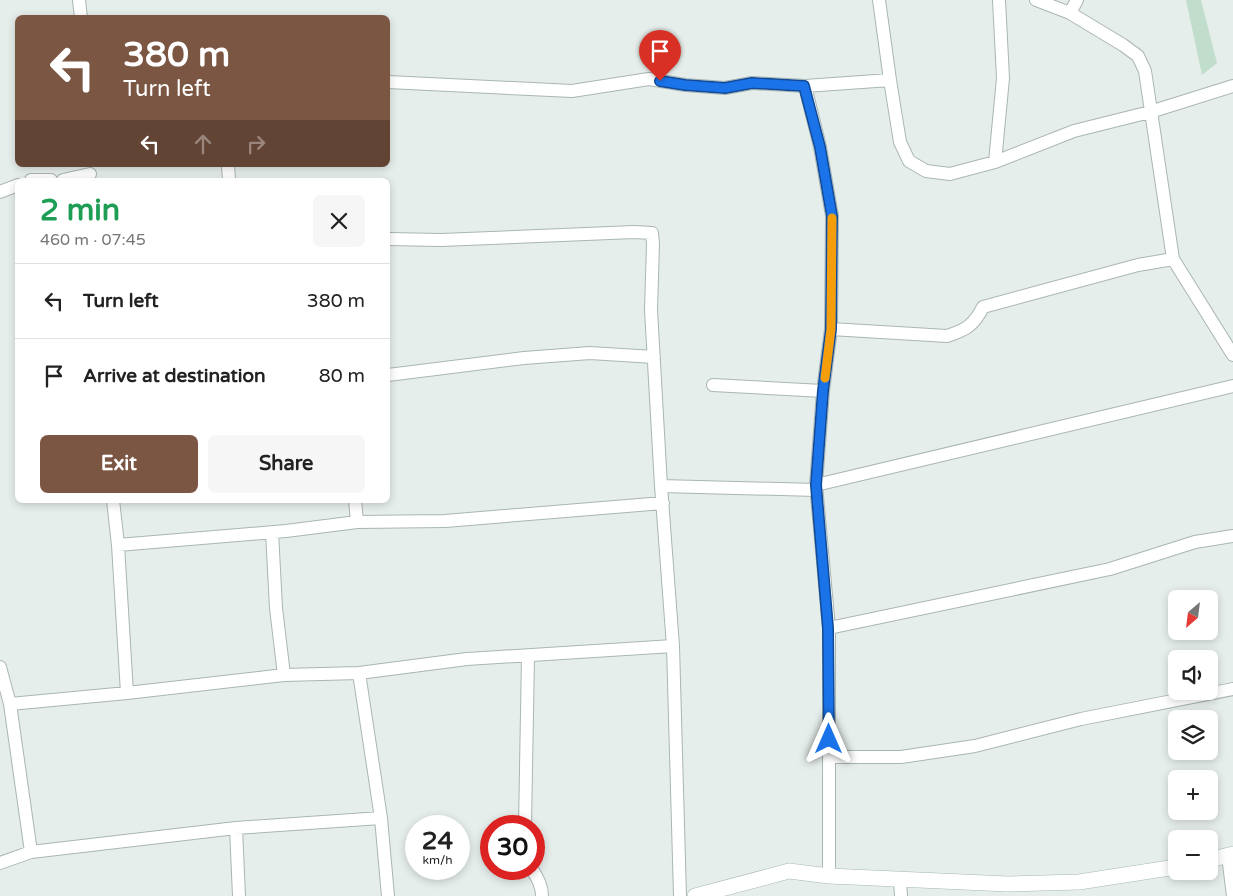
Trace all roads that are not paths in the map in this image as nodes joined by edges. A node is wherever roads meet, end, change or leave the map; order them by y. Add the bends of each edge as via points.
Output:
1 (80, 0) edge
2 (879, 0) edge
3 (999, 0) edge
4 (1036, 0) edge
5 (1078, 0) edge
6 (1070, 13) junction
7 (81, 15) edge
8 (890, 80) junction
9 (390, 82) edge
10 (804, 86) junction
11 (1233, 86) edge
12 (1150, 112) junction
13 (995, 162) junction
14 (90, 173) edge
15 (71, 178) edge
16 (15, 186) edge
17 (0, 192) edge
18 (390, 239) edge
19 (1173, 259) junction
20 (831, 329) junction
21 (1233, 355) edge
22 (654, 357) junction
23 (390, 375) edge
24 (713, 385) dead end
25 (1233, 386) edge
26 (823, 391) junction
27 (661, 486) junction
28 (817, 488) junction
29 (113, 503) edge
30 (355, 503) edge
31 (663, 503) junction
32 (357, 522) junction
33 (272, 532) junction
34 (1233, 536) edge
35 (118, 545) junction
36 (828, 628) junction
37 (673, 646) junction
38 (528, 656) junction
39 (0, 667) edge
40 (359, 673) junction
41 (284, 675) junction
42 (1233, 689) edge
43 (127, 693) junction
44 (10, 704) junction
45 (830, 757) junction
46 (525, 815) edge
47 (381, 818) junction
48 (236, 828) junction
49 (31, 852) junction
50 (1230, 855) edge
51 (0, 863) edge
52 (1168, 868) edge
53 (829, 876) junction
54 (539, 880) edge
55 (900, 880) junction
56 (238, 896) edge
57 (388, 896) edge
58 (542, 896) edge
59 (680, 896) edge
60 (696, 896) edge
61 (901, 896) edge
62 (1233, 896) edge

1 - 7 street
2 - 8 street
3 - 13 street via 1003,78
4 - 6 street
5 - 6 street
6 - 12 street via 1138,56 1145,71
8 - 10 street
8 - 13 street via 900,142 909,161 926,171 950,174
9 - 10 street via 572,91 649,79 725,88 752,83
10 - 20 street via 820,147 832,216
11 - 12 street
12 - 13 street via 1074,131
12 - 19 street
14 - 15 street
16 - 17 street
18 - 22 street via 652,233
19 - 20 street via 1138,265 983,307 977,320 963,331 947,336
19 - 21 street
20 - 26 street
22 - 23 street via 590,353
22 - 27 street
24 - 26 street
25 - 28 street
26 - 28 street
27 - 28 street
27 - 31 street
28 - 36 street
29 - 35 street
30 - 32 street
31 - 32 street via 445,520
31 - 37 street
32 - 33 street
33 - 35 street
33 - 41 street
34 - 36 street via 1195,542 1110,569
35 - 43 street
36 - 45 street
37 - 38 street
37 - 59 street
38 - 40 street via 467,659
38 - 46 street
39 - 44 street
40 - 41 street
40 - 47 street
41 - 43 street
42 - 45 street via 1090,717 976,746 901,757
43 - 44 street
44 - 49 street
45 - 53 street
47 - 48 street
47 - 57 street
48 - 49 street
48 - 56 street
49 - 51 street
50 - 62 street
52 - 55 street via 1079,882 1008,884
53 - 55 street
53 - 60 street via 789,871
54 - 58 street
55 - 61 street

